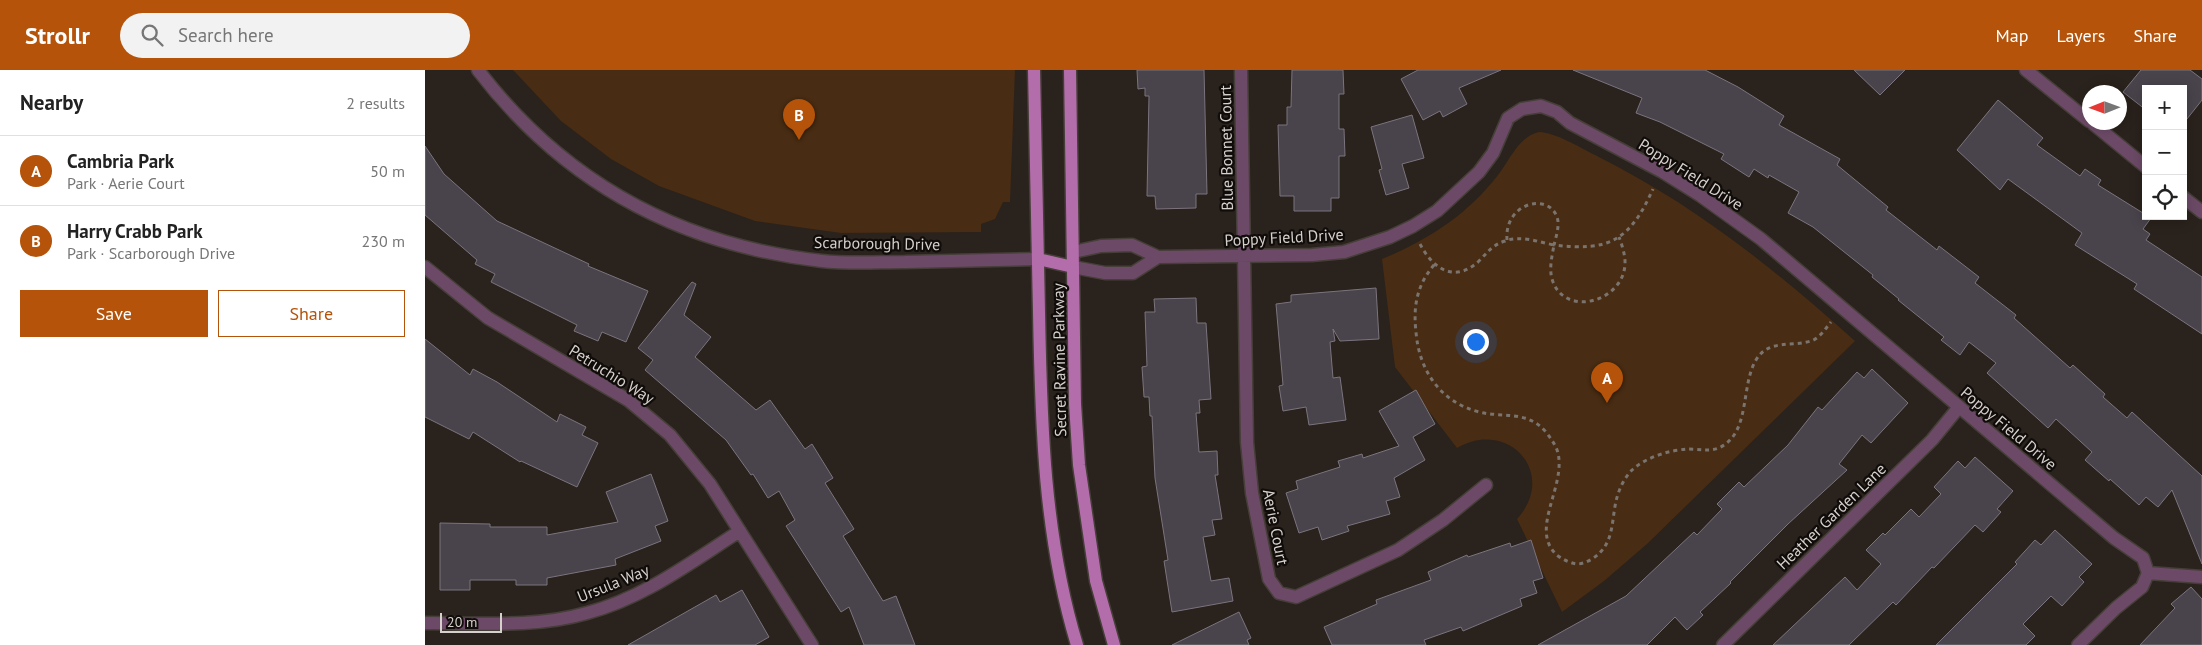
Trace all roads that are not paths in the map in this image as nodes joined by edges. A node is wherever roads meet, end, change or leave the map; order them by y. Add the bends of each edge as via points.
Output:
1 (478, 70) edge
2 (1035, 70) edge
3 (1069, 70) edge
4 (1241, 70) edge
5 (2026, 70) edge
6 (2082, 116) edge
7 (2100, 130) edge
8 (2142, 164) edge
9 (2187, 200) edge
10 (2202, 212) edge
11 (1073, 252) junction
12 (1244, 256) junction
13 (1158, 257) junction
14 (1038, 259) junction
15 (425, 267) edge
16 (1073, 267) junction
17 (1959, 407) junction
18 (1486, 485) dead end
19 (740, 530) junction
20 (2148, 573) junction
21 (2202, 577) edge
22 (425, 623) edge
23 (812, 645) edge
24 (1077, 645) edge
25 (1114, 645) edge
26 (1723, 645) edge
27 (2078, 645) edge

1 - 14 street, Scarborough Drive via 526,126 588,177 625,201 703,236 739,247 823,261
2 - 14 main road, Secret Ravine Parkway
3 - 11 main road, Secret Ravine Parkway
4 - 12 street, Blue Bonnet Court
5 - 6 street
7 - 8 street
9 - 10 street
11 - 13 street, Poppy Field Drive via 1101,246 1132,245
11 - 14 main road
11 - 16 main road, Secret Ravine Parkway
12 - 13 street, Poppy Field Drive
12 - 17 street, Poppy Field Drive via 1344,252 1413,226 1437,211 1479,172 1493,154 1508,118 1522,109 1541,106 1661,171 1725,213 1804,274
12 - 18 street, Aerie Court via 1248,467 1269,579 1279,593 1296,597 1398,550 1443,520
13 - 16 street via 1133,273 1105,273
14 - 16 main road
14 - 24 main road, Secret Ravine Parkway via 1044,469 1062,592
15 - 19 street, Petruchio Way via 487,318 596,379 649,415 692,459
16 - 25 main road, Secret Ravine Parkway via 1079,465 1096,581
17 - 20 street, Poppy Field Drive via 2114,538 2143,558
17 - 26 street, Heather Garden Lane via 1932,440
19 - 22 street, Ursula Way via 637,594 587,614 531,622
19 - 23 street, Petruchio Way
20 - 21 street
20 - 27 street via 2142,587

